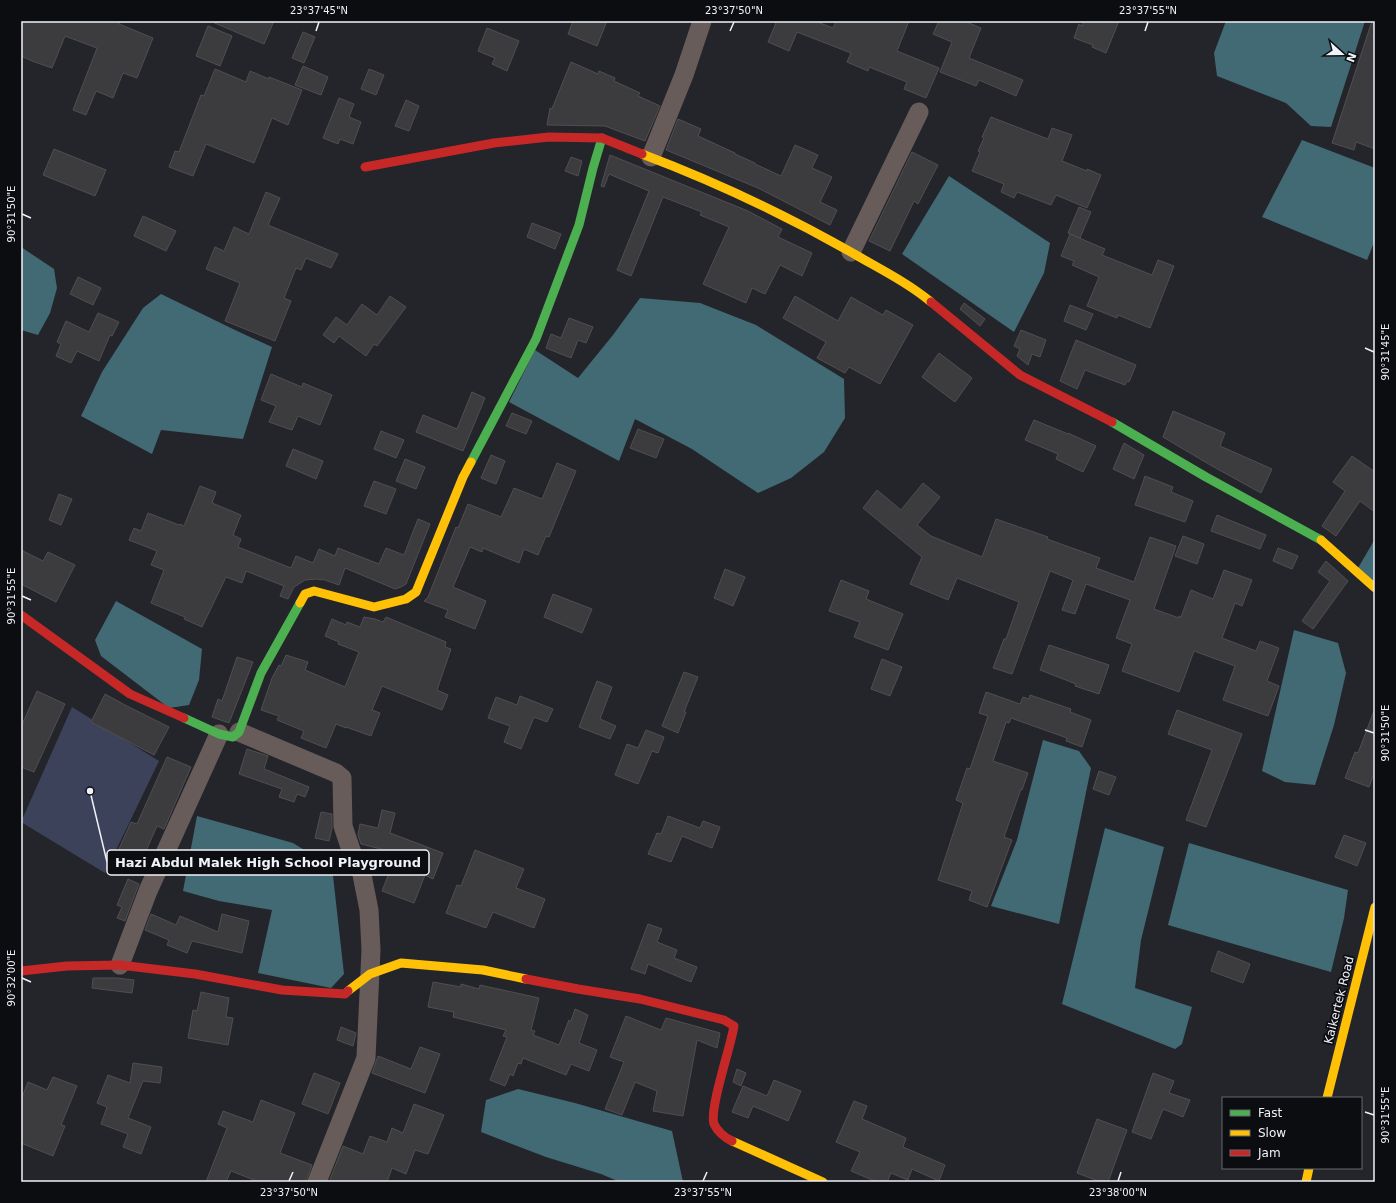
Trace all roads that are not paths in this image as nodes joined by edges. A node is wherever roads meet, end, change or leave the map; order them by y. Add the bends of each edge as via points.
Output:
1 (702, 21) edge
2 (919, 112) dead end
3 (602, 138) junction
4 (651, 157) junction
5 (365, 167) dead end
6 (851, 252) junction
7 (1375, 588) edge
8 (21, 615) edge
9 (239, 732) junction
10 (219, 734) junction
11 (1375, 907) edge
12 (120, 965) junction
13 (21, 971) edge
14 (370, 974) junction
15 (1327, 1097) edge
16 (1309, 1169) edge
17 (317, 1182) edge
18 (823, 1182) edge
19 (1306, 1182) edge

1 - 4 street via 684,75
2 - 6 street
3 - 4 street
3 - 5 street via 549,137 494,143
3 - 9 street via 579,225 536,339 463,477 416,592 406,599 374,607 314,591 305,594 261,673
4 - 6 street via 753,200
6 - 7 street via 915,289 1020,375 1122,427 1206,477 1320,539
8 - 10 street via 130,694
9 - 10 street via 233,737
9 - 14 street via 336,773 342,778 343,826 361,870 369,910
10 - 12 street via 148,892
11 - 15 street, Kaikertek Road
12 - 13 street via 67,966
12 - 14 street via 195,974 282,990 345,994
14 - 17 street via 366,1058
14 - 18 street via 401,963 483,970 640,999 724,1020 734,1026 714,1105 714,1124 725,1138
16 - 19 street

